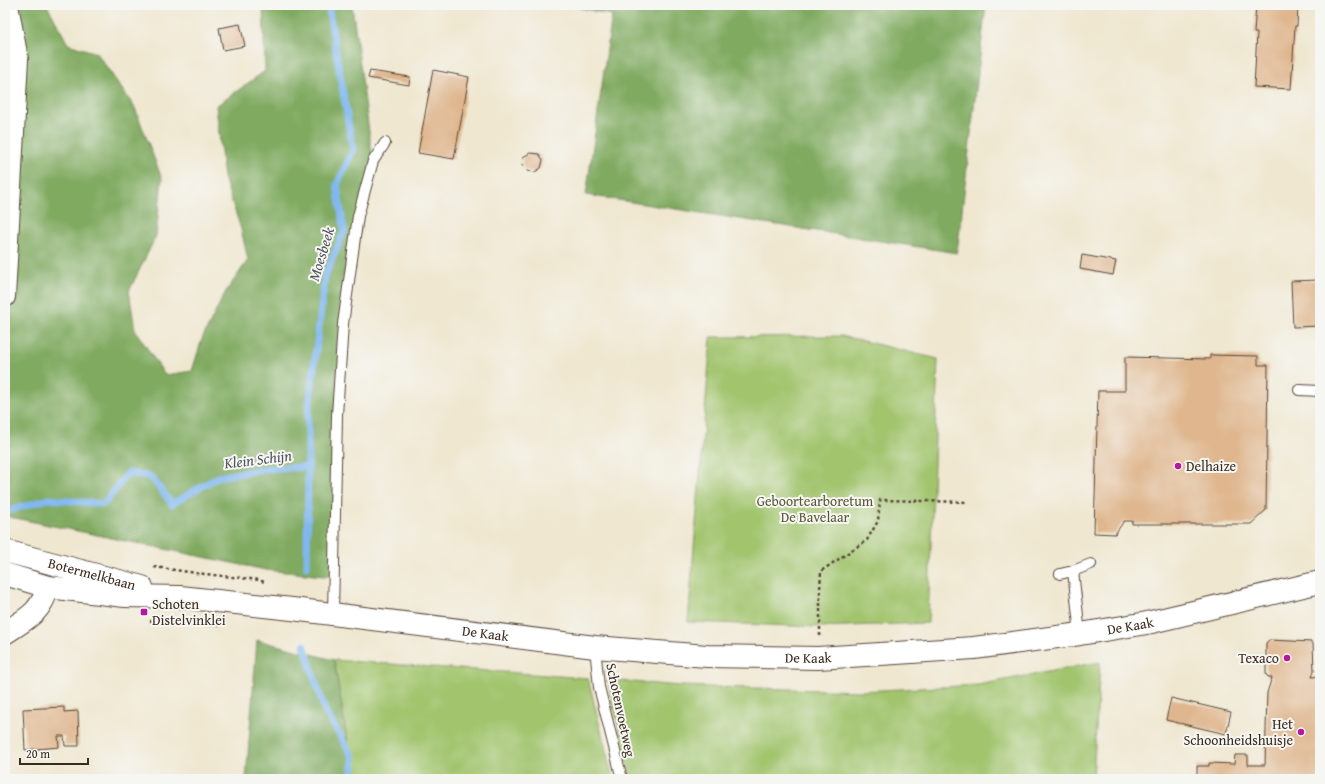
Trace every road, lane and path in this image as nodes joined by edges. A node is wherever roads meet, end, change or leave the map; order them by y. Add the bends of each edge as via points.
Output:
1 (8, 5) edge
2 (385, 142) dead end
3 (5, 296) edge
4 (1299, 390) dead end
5 (1320, 391) edge
6 (968, 502) dead end
7 (5, 551) edge
8 (1091, 564) dead end
9 (148, 566) dead end
10 (1073, 571) junction
11 (5, 574) edge
12 (1060, 574) dead end
13 (1320, 582) edge
14 (266, 583) dead end
15 (48, 587) junction
16 (180, 597) junction
17 (292, 609) joint
18 (333, 614) junction
19 (5, 633) edge
20 (1080, 634) junction
21 (595, 647) junction
22 (818, 658) junction
23 (622, 779) edge

1 - 3 street via 18,59
2 - 18 lane via 373,161 358,216 343,324 337,415
4 - 5 lane
6 - 22 path via 880,500 878,521 867,540 821,570
7 - 16 main road, Botermelkbaan
8 - 10 lane
9 - 14 path via 260,580
10 - 12 lane
10 - 20 lane
11 - 15 main road, Botermelkbaan
13 - 20 main road, De Kaak via 1146,623
15 - 16 main road, Botermelkbaan via 125,596
15 - 19 main road via 45,599 36,611
16 - 17 main road, Botermelkbaan
17 - 18 main road, De Kaak
18 - 21 main road, De Kaak
20 - 22 main road, De Kaak via 974,648
21 - 22 main road, De Kaak via 707,656
21 - 23 lane, Schotenvoetweg via 599,687

